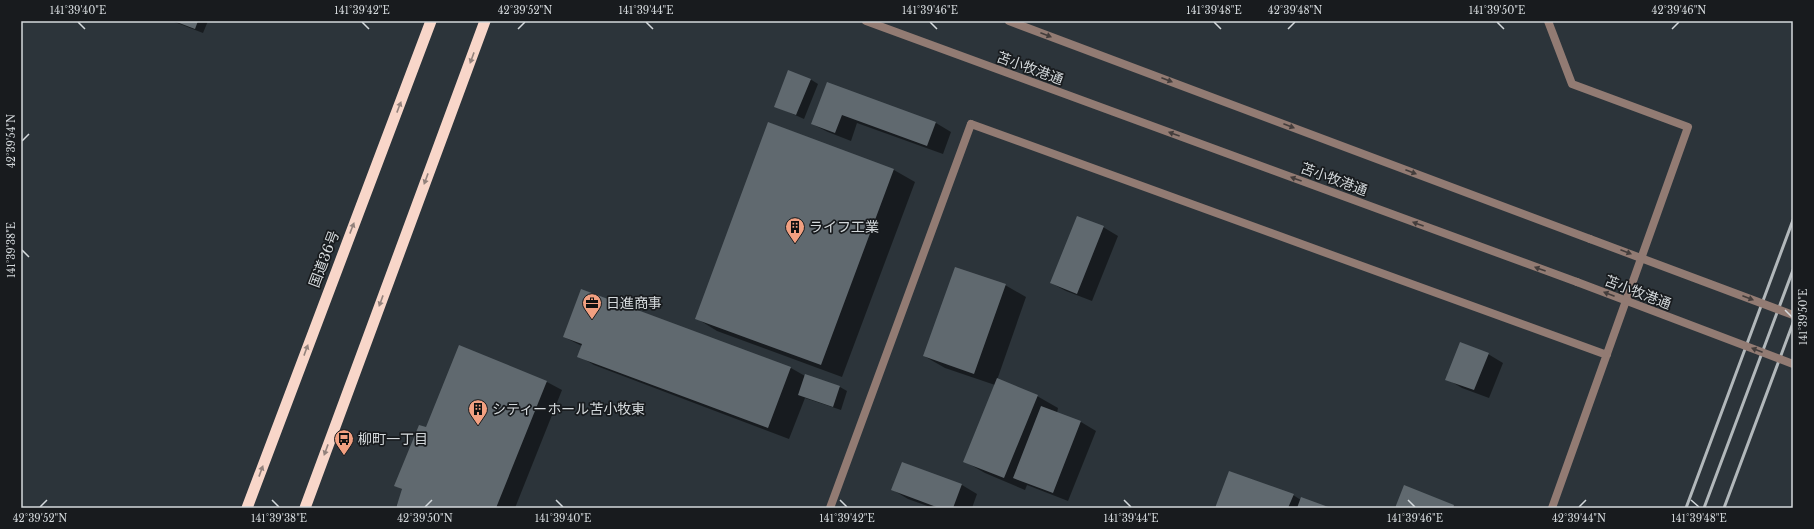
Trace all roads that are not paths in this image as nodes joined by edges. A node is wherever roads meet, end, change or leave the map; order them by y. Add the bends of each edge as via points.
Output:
1 (432, 21) edge
2 (485, 21) edge
3 (866, 21) edge
4 (1009, 21) edge
5 (1548, 21) edge
6 (1793, 315) edge
7 (1606, 355) junction
8 (1793, 364) edge
9 (247, 508) edge
10 (305, 508) edge
11 (830, 508) edge
12 (1552, 508) edge

9 -> 1 highway, 国道36号
2 -> 10 highway
8 -> 3 street, 苫小牧港通, bridge
4 -> 6 street, bridge
5 - 7 street via 1572,84 1688,127
7 - 11 street via 971,124
7 - 12 street

